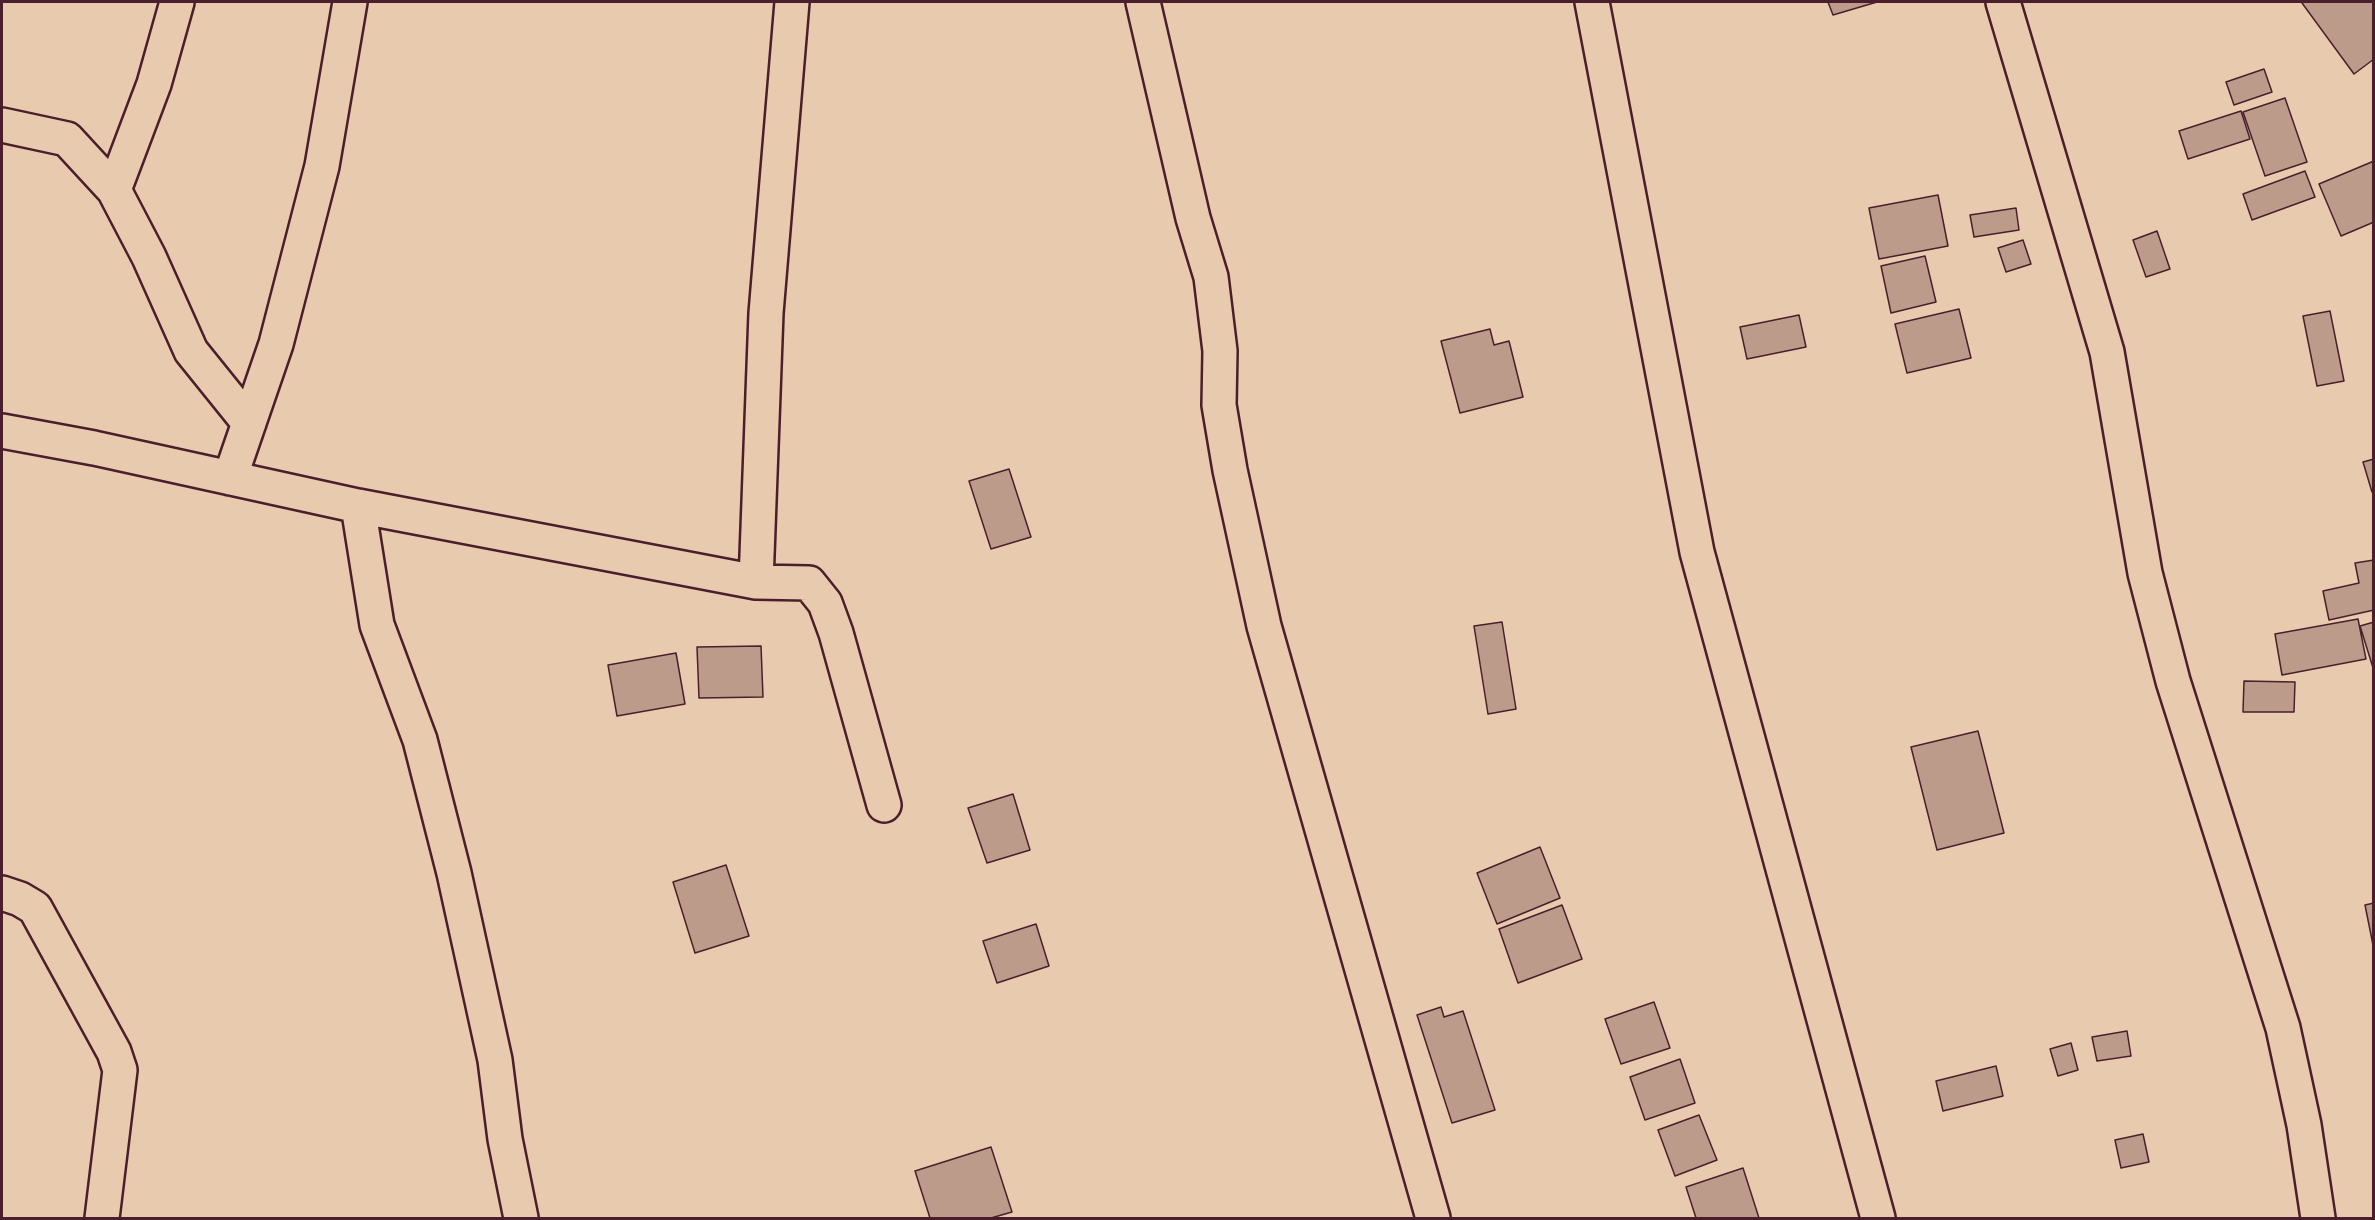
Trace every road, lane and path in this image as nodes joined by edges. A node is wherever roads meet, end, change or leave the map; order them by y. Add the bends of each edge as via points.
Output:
1 (177, 2) edge
2 (350, 2) edge
3 (792, 2) edge
4 (1143, 2) edge
5 (1592, 2) edge
6 (2003, 2) edge
7 (2, 125) edge
8 (114, 190) junction
9 (249, 423) junction
10 (2, 431) edge
11 (230, 478) junction
12 (358, 506) junction
13 (756, 582) junction
14 (884, 805) dead end
15 (2, 893) edge
16 (102, 1218) edge
17 (521, 1218) edge
18 (1433, 1218) edge
19 (1878, 1218) edge
20 (2318, 1218) edge

1 - 8 street via 154,84
2 - 9 street via 322,166 276,344
3 - 13 street via 766,313
4 - 18 street via 1193,218 1211,277 1220,351 1219,405 1264,626
5 - 19 street via 1697,552
6 - 20 street via 2107,352 2145,573 2173,681 2283,1028 2304,1125
7 - 8 street via 67,140
8 - 9 street via 149,256 191,351
9 - 11 street
10 - 11 street
11 - 12 street
12 - 13 street
12 - 17 street via 377,625 420,740 454,873 495,1060
13 - 14 street via 809,583 825,603
15 - 16 street via 35,908 114,1052 120,1070

